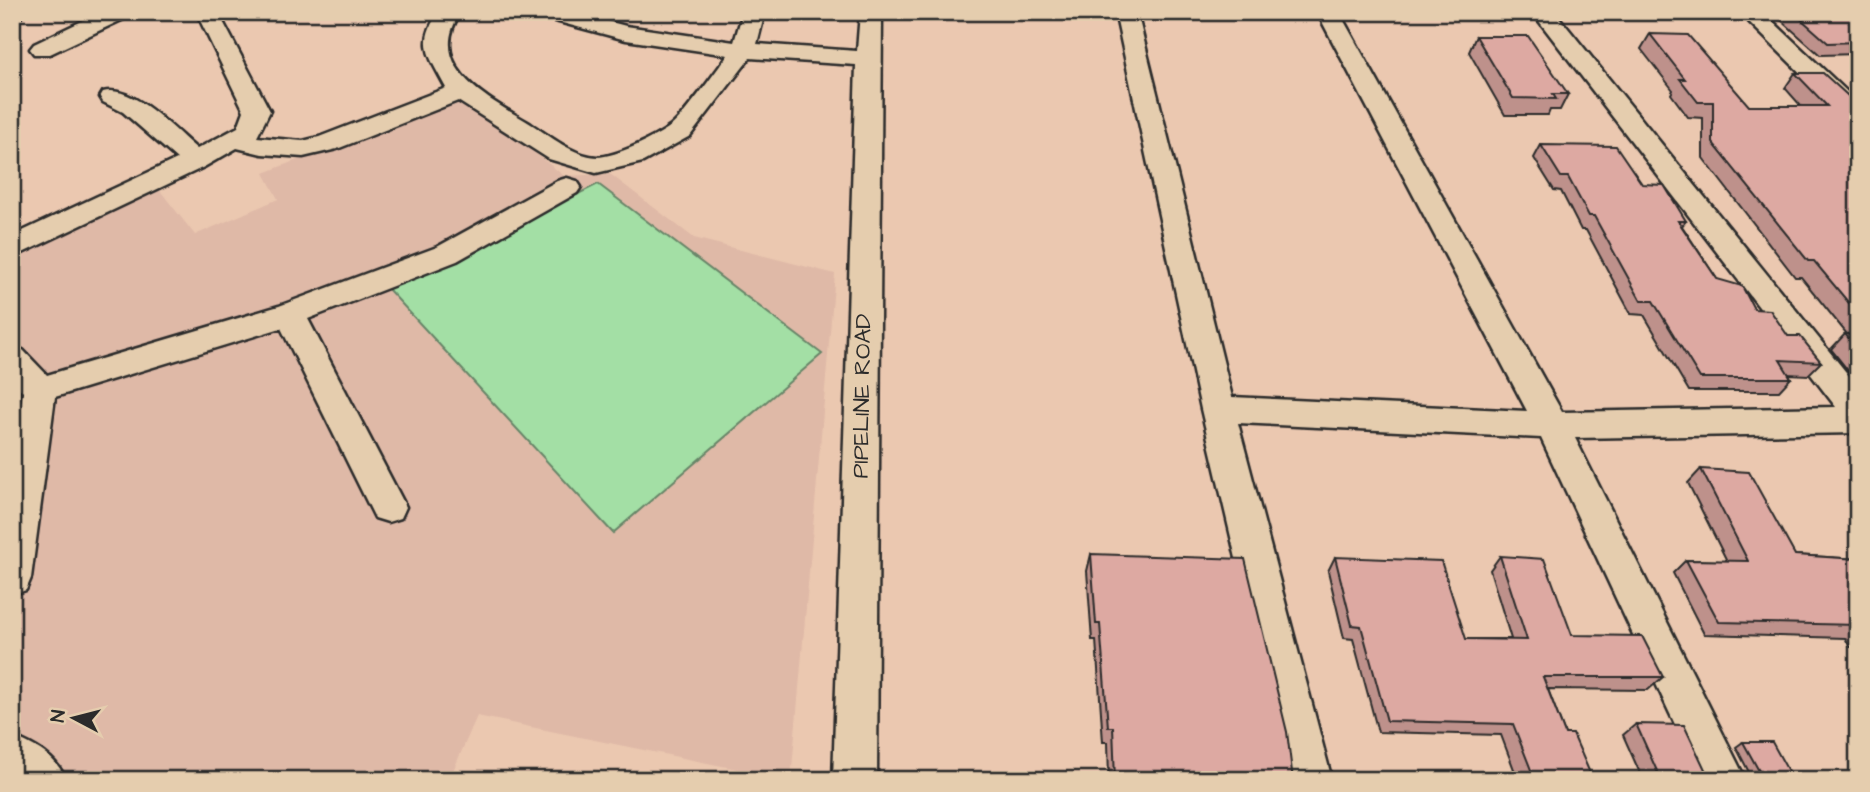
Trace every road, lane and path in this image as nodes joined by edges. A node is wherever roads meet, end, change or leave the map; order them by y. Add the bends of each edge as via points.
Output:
1 (120, 12) edge
2 (207, 12) edge
3 (450, 12) edge
4 (548, 12) edge
5 (754, 12) edge
6 (871, 12) edge
7 (1126, 12) edge
8 (1328, 12) edge
9 (1543, 12) edge
10 (1750, 12) edge
11 (42, 49) dead end
12 (744, 50) junction
13 (868, 59) junction
14 (460, 91) junction
15 (1846, 92) edge
16 (112, 97) dead end
17 (1858, 116) edge
18 (236, 140) junction
19 (195, 161) junction
20 (567, 187) dead end
21 (12, 248) edge
22 (290, 314) junction
23 (12, 358) edge
24 (40, 389) junction
25 (1218, 409) junction
26 (1858, 411) edge
27 (1858, 420) edge
28 (1552, 425) junction
29 (388, 507) dead end
30 (12, 578) edge
31 (12, 757) edge
32 (44, 780) edge
33 (855, 780) edge
34 (1310, 780) edge
35 (1724, 780) edge

1 - 11 street
2 - 18 street via 257,111 250,131
3 - 14 street via 439,28 437,49
4 - 12 street via 650,37
5 - 12 street
6 - 13 street, PIPELINE ROAD
7 - 25 street
8 - 28 street
9 - 26 street
10 - 15 street
12 - 13 street
12 - 14 street via 681,131 634,156 596,165 558,153
13 - 33 street, PIPELINE ROAD
14 - 18 street via 303,149
15 - 17 street
16 - 19 street via 132,107
18 - 19 street
19 - 21 street
20 - 22 street via 447,254
22 - 24 street
22 - 29 street
23 - 24 street
24 - 30 street
25 - 28 street
25 - 34 street
27 - 28 street
28 - 35 street
31 - 32 street

